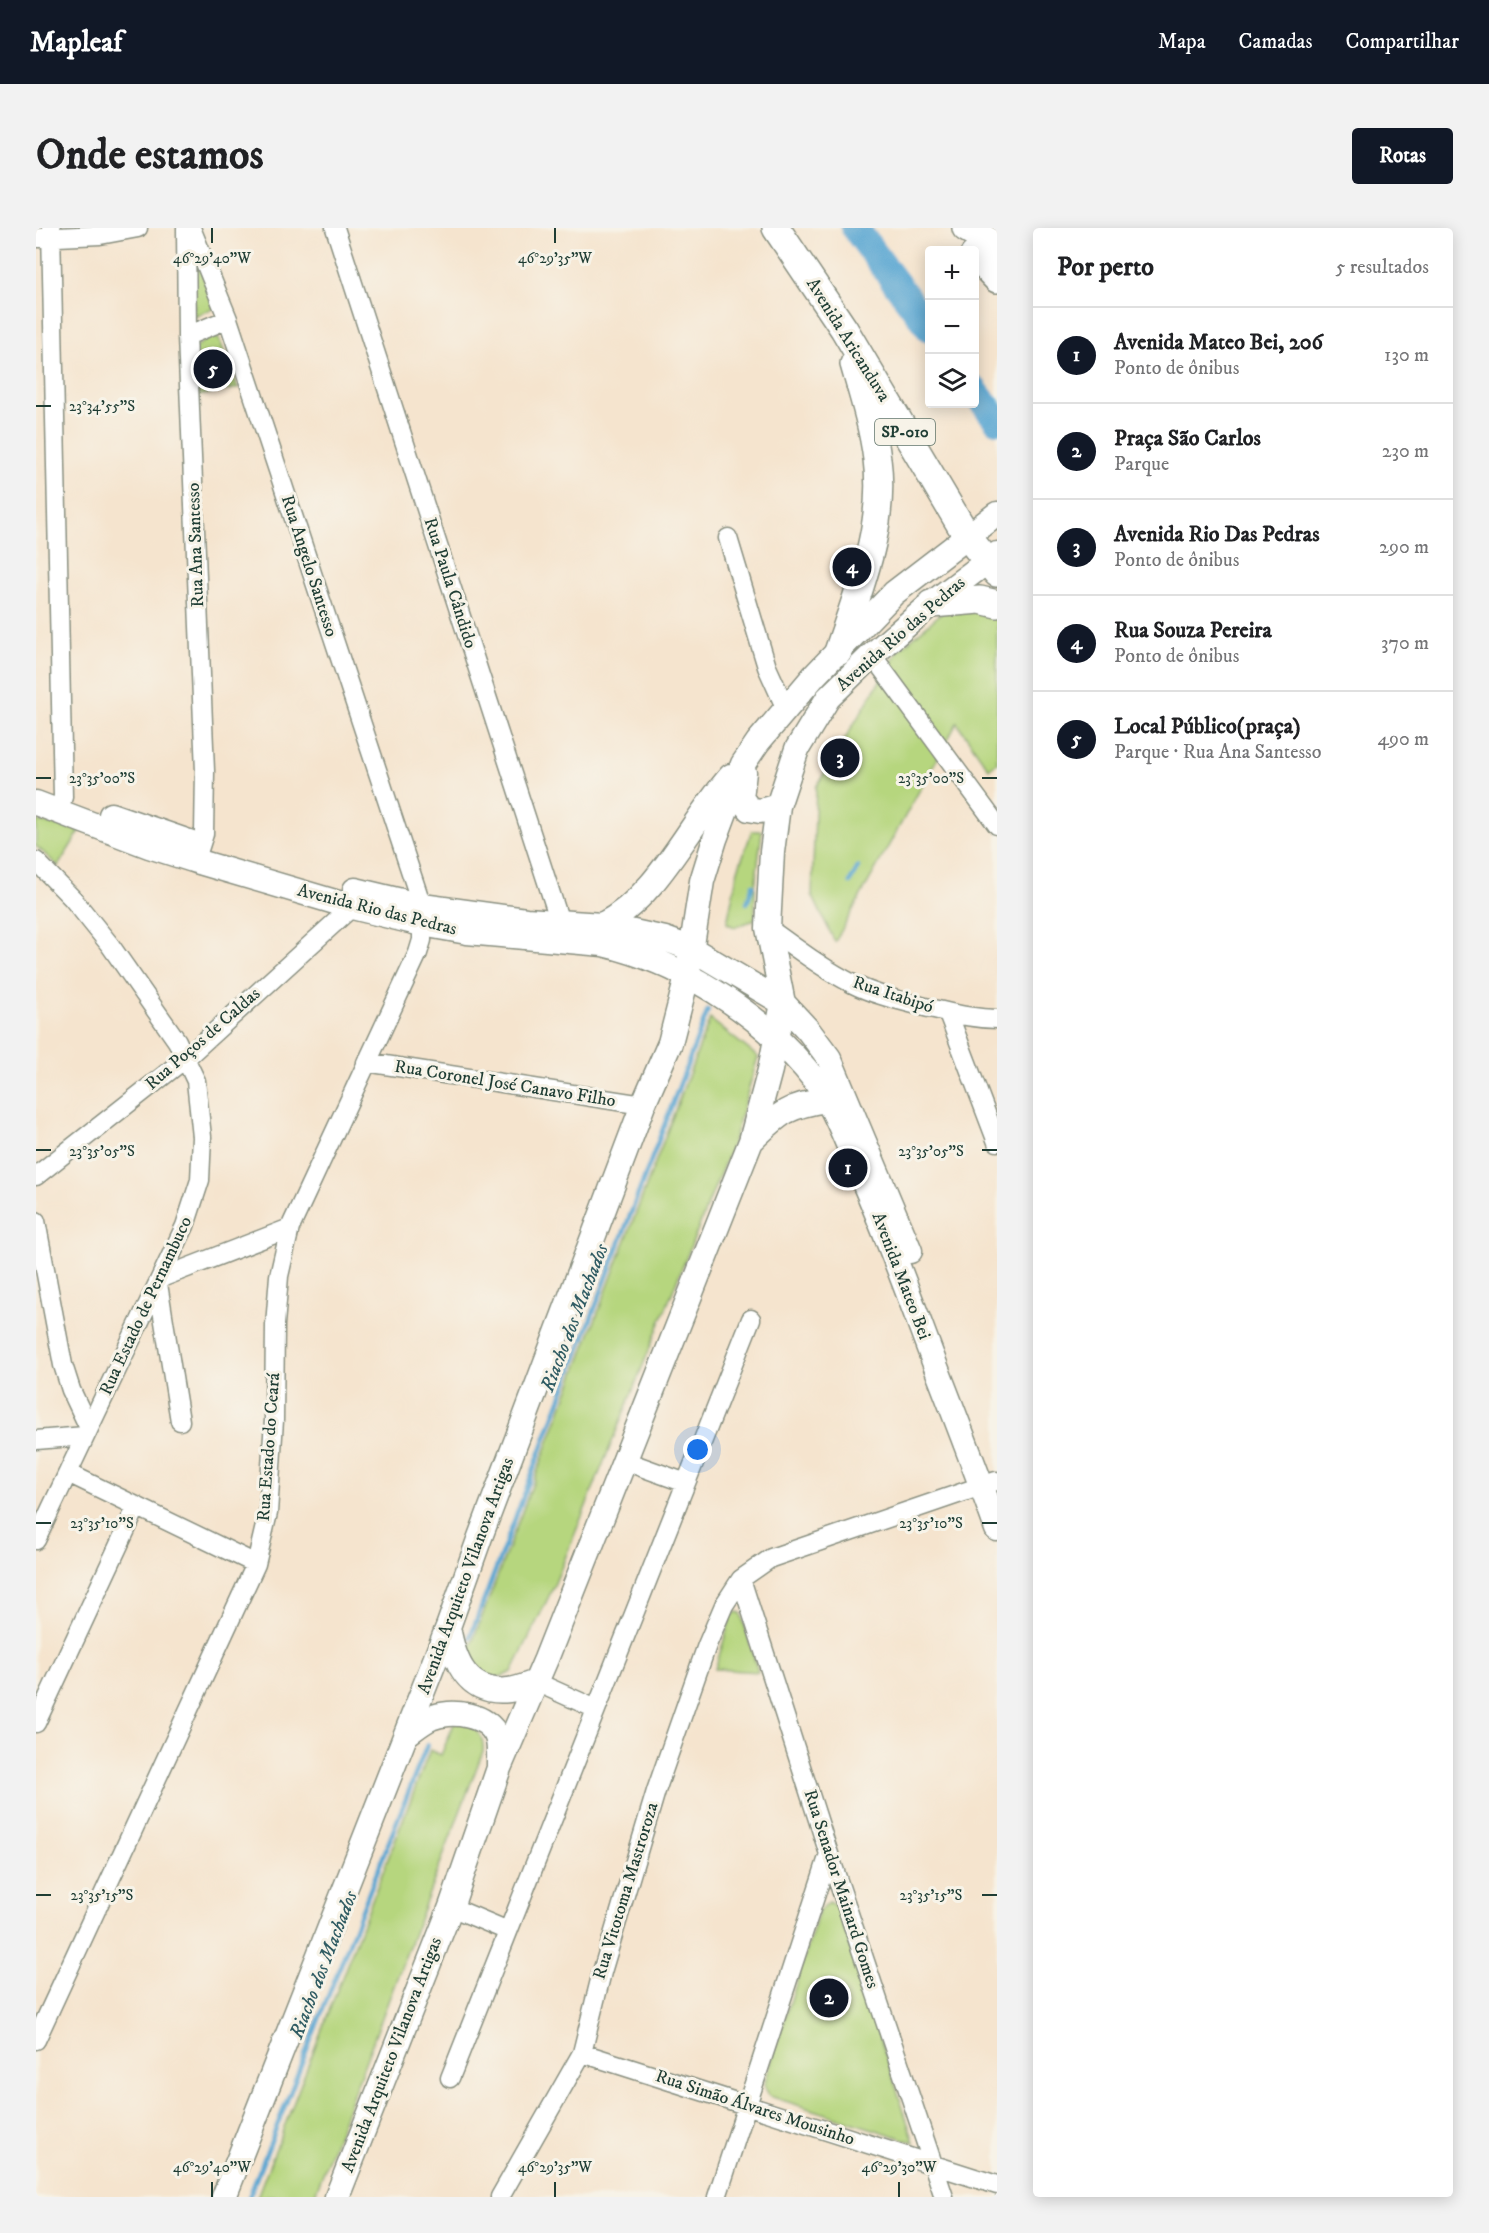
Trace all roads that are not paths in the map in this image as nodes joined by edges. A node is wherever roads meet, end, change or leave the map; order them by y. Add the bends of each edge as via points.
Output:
1 (138, 228) edge
2 (186, 228) edge
3 (191, 228) edge
4 (335, 228) edge
5 (776, 228) edge
6 (949, 228) edge
7 (966, 228) edge
8 (46, 234) edge
9 (966, 246) edge
10 (997, 246) edge
11 (979, 259) edge
12 (997, 279) edge
13 (228, 319) junction
14 (843, 329) junction
15 (187, 336) junction
16 (997, 514) edge
17 (967, 536) junction
18 (728, 538) dead end
19 (994, 563) edge
20 (931, 604) junction
21 (997, 604) edge
22 (838, 652) junction
23 (872, 655) junction
24 (786, 709) junction
25 (745, 762) junction
26 (36, 787) edge
27 (52, 804) edge
28 (778, 806) junction
29 (997, 825) edge
30 (198, 854) junction
31 (36, 861) edge
32 (356, 899) junction
33 (422, 915) junction
34 (602, 925) junction
35 (768, 928) junction
36 (560, 931) junction
37 (692, 950) junction
38 (687, 976) junction
39 (783, 1003) junction
40 (948, 1012) junction
41 (997, 1019) edge
42 (777, 1039) junction
43 (186, 1058) junction
44 (366, 1062) junction
45 (827, 1100) junction
46 (643, 1105) junction
47 (751, 1141) junction
48 (997, 1142) edge
49 (36, 1176) edge
50 (36, 1221) edge
51 (290, 1228) junction
52 (159, 1281) junction
53 (751, 1319) dead end
54 (180, 1421) dead end
55 (87, 1432) junction
56 (36, 1440) edge
57 (625, 1461) junction
58 (68, 1473) junction
59 (686, 1483) junction
60 (992, 1484) edge
61 (137, 1506) junction
62 (996, 1522) edge
63 (36, 1540) edge
64 (256, 1564) junction
65 (741, 1579) junction
66 (448, 1627) junction
67 (536, 1682) junction
68 (596, 1709) junction
69 (36, 1724) edge
70 (407, 1734) junction
71 (499, 1768) junction
72 (829, 1854) junction
73 (451, 1907) junction
74 (508, 1931) junction
75 (36, 2040) edge
76 (582, 2053) junction
77 (450, 2078) dead end
78 (748, 2105) junction
79 (933, 2164) junction
80 (997, 2185) edge
81 (224, 2197) edge
82 (337, 2197) edge
83 (500, 2197) edge
84 (717, 2197) edge
85 (944, 2197) edge

1 - 8 street via 100,235
2 - 15 street, Rua Ana Santesso
3 - 13 street, Rua Angelo Santesso
4 - 36 street, Rua Paula Cândido
5 - 14 highway, Avenida Aricanduva / SP-010
6 - 9 highway
7 - 10 highway
8 - 27 street
11 - 12 highway
13 - 15 street
13 - 33 street, Rua Angelo Santesso
14 - 17 highway, Avenida Aricanduva / SP-010
14 - 22 highway via 870,422 879,495 867,567
15 - 30 street, Rua Ana Santesso via 205,771 205,814
16 - 17 main road, Avenida Rio das Pedras
17 - 19 highway, Avenida Aricanduva / SP-010
17 - 22 main road, Avenida Rio das Pedras via 894,593
18 - 24 street via 767,667
19 - 20 main road, Avenida Rio das Pedras
20 - 21 highway via 980,600
20 - 23 main road, Avenida Rio das Pedras
22 - 24 main road, Avenida Rio das Pedras
23 - 28 main road, Avenida Rio das Pedras via 828,698 797,749
23 - 29 street
24 - 25 main road, Avenida Rio das Pedras
25 - 28 main road via 741,798 749,809 760,811
25 - 34 main road via 710,802 641,897 627,911
25 - 37 main road, Avenida Rio das Pedras via 702,881
26 - 27 main road, Avenida Rio das Pedras
27 - 30 main road, Avenida Rio das Pedras
28 - 35 main road, Avenida Rio das Pedras
30 - 32 main road, Avenida Rio das Pedras
31 - 43 street, Rua Estado de Pernambuco via 87,915
32 - 33 main road, Avenida Rio das Pedras
32 - 43 street, Rua Poços de Caldas
33 - 36 main road, Avenida Rio das Pedras via 487,915
33 - 44 street, Rua Estado do Ceará via 418,953
34 - 36 main road, Avenida Rio das Pedras
34 - 37 main road, Avenida Rio das Pedras via 665,939
35 - 39 main road, Avenida Rio das Pedras
35 - 40 street, Rua Itabipó via 855,985 891,999
36 - 38 main road, Avenida Rio das Pedras via 625,949
37 - 38 main road, Avenida Arquiteto Vilanova Artigas
37 - 39 main road, Avenida Rio das Pedras
38 - 42 main road, Avenida Rio das Pedras via 751,1016
38 - 46 main road, Avenida Arquiteto Vilanova Artigas via 670,1043
39 - 42 main road, Avenida Arquiteto Vilanova Artigas
39 - 60 main road, Avenida Mateo Bei via 829,1058 896,1215
40 - 41 street, Rua Itabipó
40 - 48 street
42 - 45 main road, Avenida Mateo Bei via 806,1069
42 - 47 main road, Avenida Arquiteto Vilanova Artigas
43 - 49 street, Rua Poços de Caldas
43 - 52 street, Rua Estado de Pernambuco via 196,1081 200,1106 200,1180 185,1226
44 - 46 street, Rua Coronel José Canavo Filho
44 - 51 street, Rua Estado do Ceará
45 - 47 main road via 789,1108
45 - 60 main road, Avenida Mateo Bei
46 - 66 main road, Avenida Arquiteto Vilanova Artigas
47 - 57 main road, Avenida Arquiteto Vilanova Artigas
50 - 55 street via 63,1365
51 - 52 street
51 - 64 street, Rua Estado do Ceará via 279,1276 275,1325 268,1513
52 - 54 street
52 - 55 street, Rua Estado de Pernambuco
53 - 59 street
55 - 56 street
55 - 58 street, Rua Estado de Pernambuco
57 - 59 street
57 - 67 main road, Avenida Arquiteto Vilanova Artigas
58 - 61 street
58 - 63 street, Rua Estado de Pernambuco
59 - 68 street
60 - 62 main road, Avenida Mateo Bei
60 - 65 street via 771,1558
61 - 64 street
61 - 69 street
64 - 75 street, Rua Estado do Ceará
65 - 72 street, Rua Senador Mainard Gomes
65 - 76 street, Rua Vitotoma Mastroroza via 724,1605 707,1645 656,1791
66 - 67 main road via 455,1658 473,1681 494,1690
66 - 70 main road, Avenida Arquiteto Vilanova Artigas
67 - 68 street
67 - 71 main road, Avenida Arquiteto Vilanova Artigas
68 - 74 street
70 - 71 main road via 441,1715 478,1719 497,1737
70 - 81 main road, Avenida Arquiteto Vilanova Artigas
71 - 73 main road, Avenida Arquiteto Vilanova Artigas
72 - 78 street
72 - 79 street, Rua Senador Mainard Gomes
73 - 74 street
73 - 82 main road, Avenida Arquiteto Vilanova Artigas
74 - 77 street
76 - 78 street, Rua Simão Álvares Mousinho
76 - 83 street, Rua Vitotoma Mastroroza
78 - 79 street, Rua Simão Álvares Mousinho
78 - 84 street
79 - 80 street, Rua Simão Álvares Mousinho
79 - 85 street, Rua Senador Mainard Gomes

